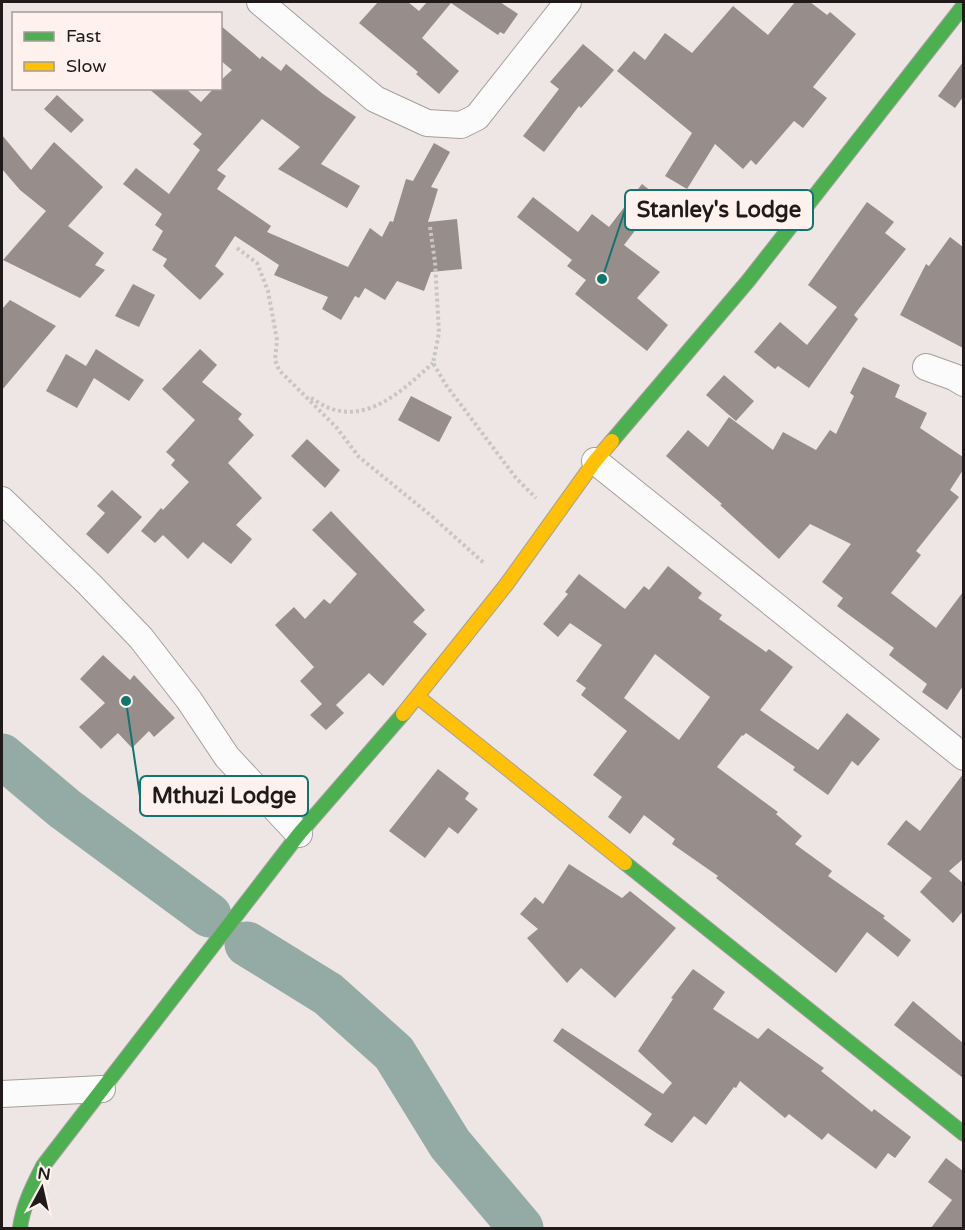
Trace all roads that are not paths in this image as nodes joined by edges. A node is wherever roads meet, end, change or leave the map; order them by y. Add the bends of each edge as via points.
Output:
1 (260, 2) edge
2 (568, 2) edge
3 (963, 5) edge
4 (926, 367) dead end
5 (963, 383) edge
6 (595, 461) junction
7 (2, 500) edge
8 (418, 697) junction
9 (963, 757) edge
10 (299, 834) junction
11 (102, 1089) junction
12 (2, 1094) edge
13 (963, 1134) edge
14 (20, 1228) edge

1 - 2 street via 375,99 428,123 452,125 477,117
3 - 6 street via 748,281
4 - 5 street
6 - 8 street via 506,585
6 - 9 street
7 - 10 street via 141,638 227,757
8 - 10 street
8 - 13 street
10 - 11 street
11 - 12 street
11 - 14 street via 43,1166 31,1189

